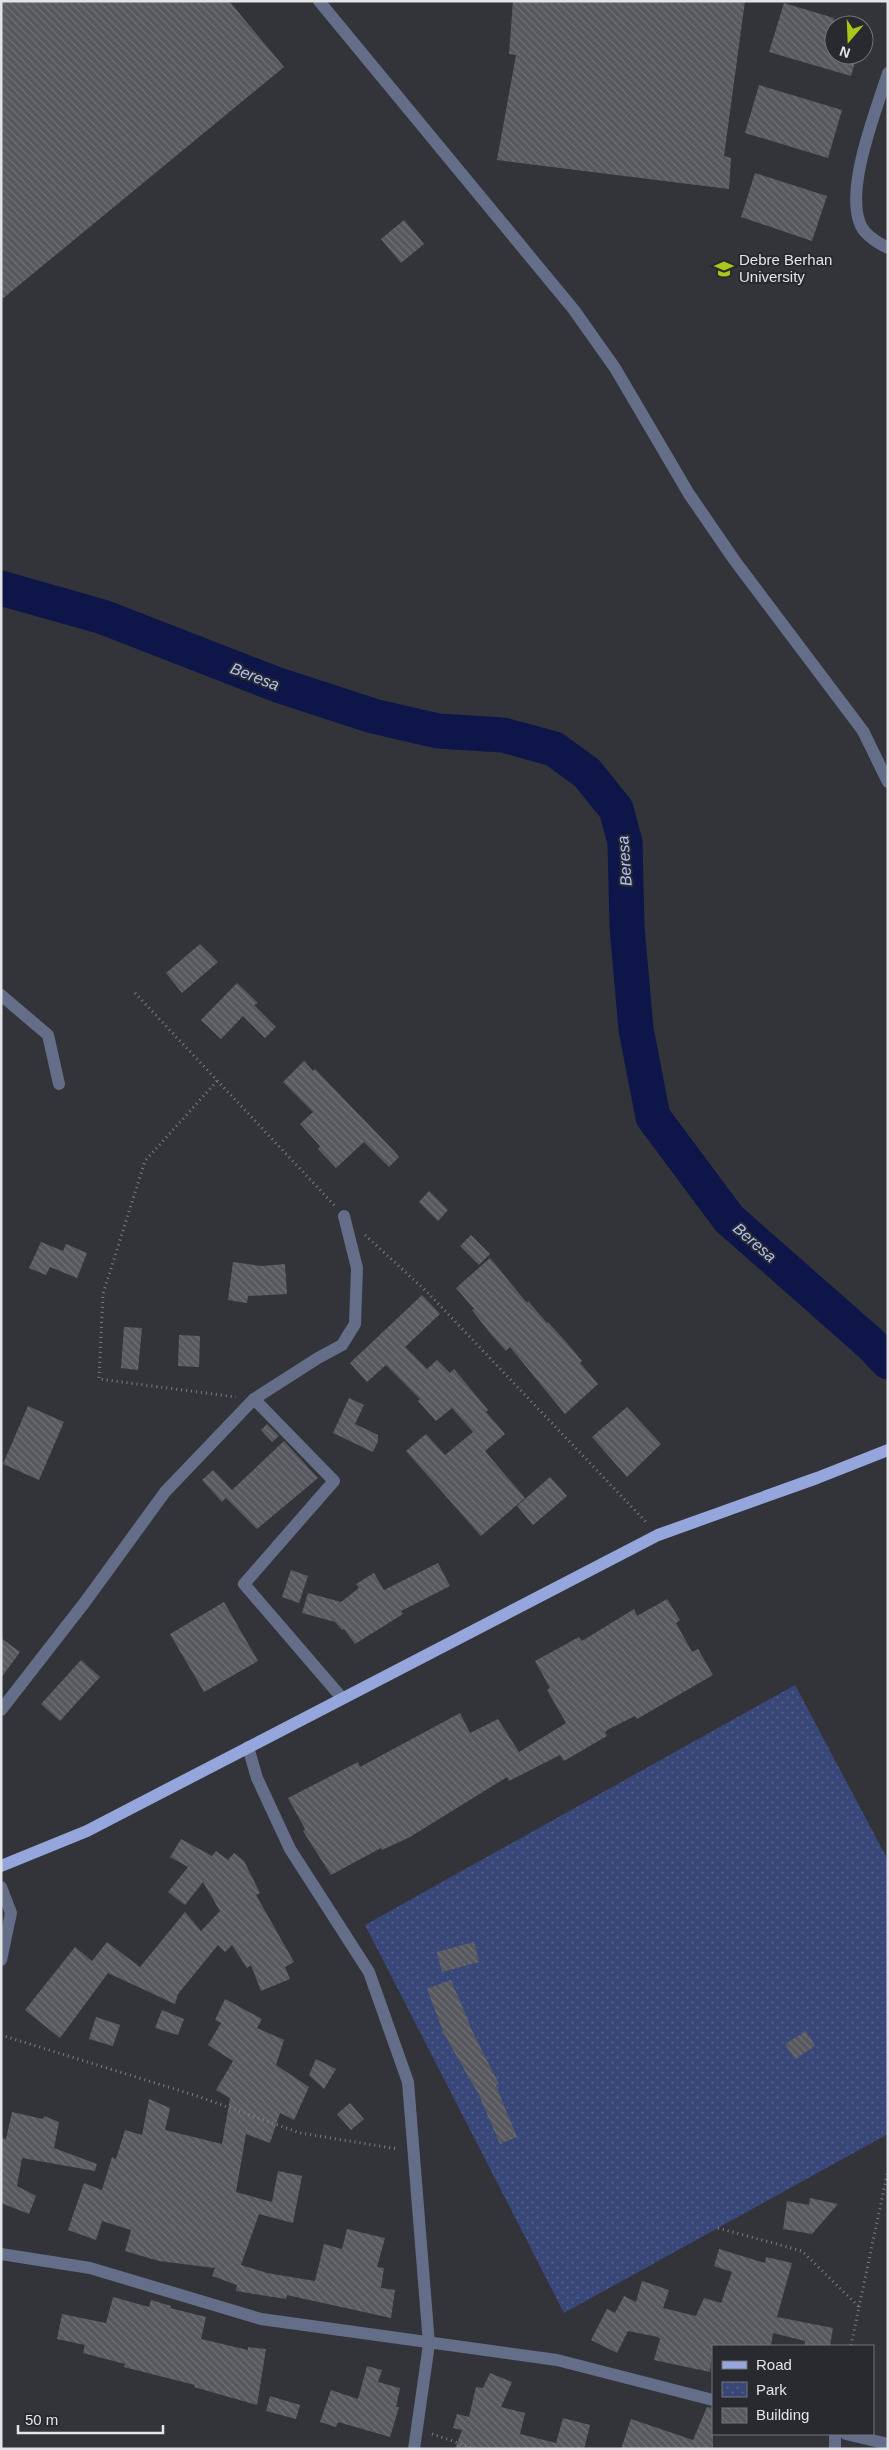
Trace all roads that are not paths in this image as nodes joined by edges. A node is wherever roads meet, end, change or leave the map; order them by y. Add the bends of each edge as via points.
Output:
1 (319, 1) edge
2 (888, 74) edge
3 (888, 248) edge
4 (888, 782) edge
5 (1, 995) edge
6 (59, 1084) dead end
7 (344, 1216) road end
8 (254, 1399) junction
9 (888, 1450) edge
10 (342, 1698) junction
11 (1, 1710) edge
12 (248, 1747) junction
13 (1, 1866) edge
14 (1, 1887) edge
15 (1, 1960) edge
16 (1, 2254) edge
17 (429, 2344) junction
18 (712, 2400) edge
19 (835, 2435) edge
20 (850, 2435) edge
21 (888, 2444) edge
22 (414, 2449) edge
23 (834, 2449) edge

1 - 4 street via 574,310 616,368 689,494 735,561 864,731
2 - 3 street via 864,156 855,202 862,228
5 - 6 street via 48,1035
7 - 8 street via 357,1268 354,1324 342,1345
8 - 10 street via 334,1481 244,1584
8 - 11 street via 165,1492
9 - 10 main road via 658,1535
10 - 12 main road
12 - 13 main road via 87,1831
12 - 17 street via 257,1778 290,1849 369,1972 408,2082
14 - 15 street via 11,1913
16 - 17 street via 90,2268 261,2319
17 - 18 street via 557,2360
17 - 22 street
19 - 23 street
20 - 21 street

